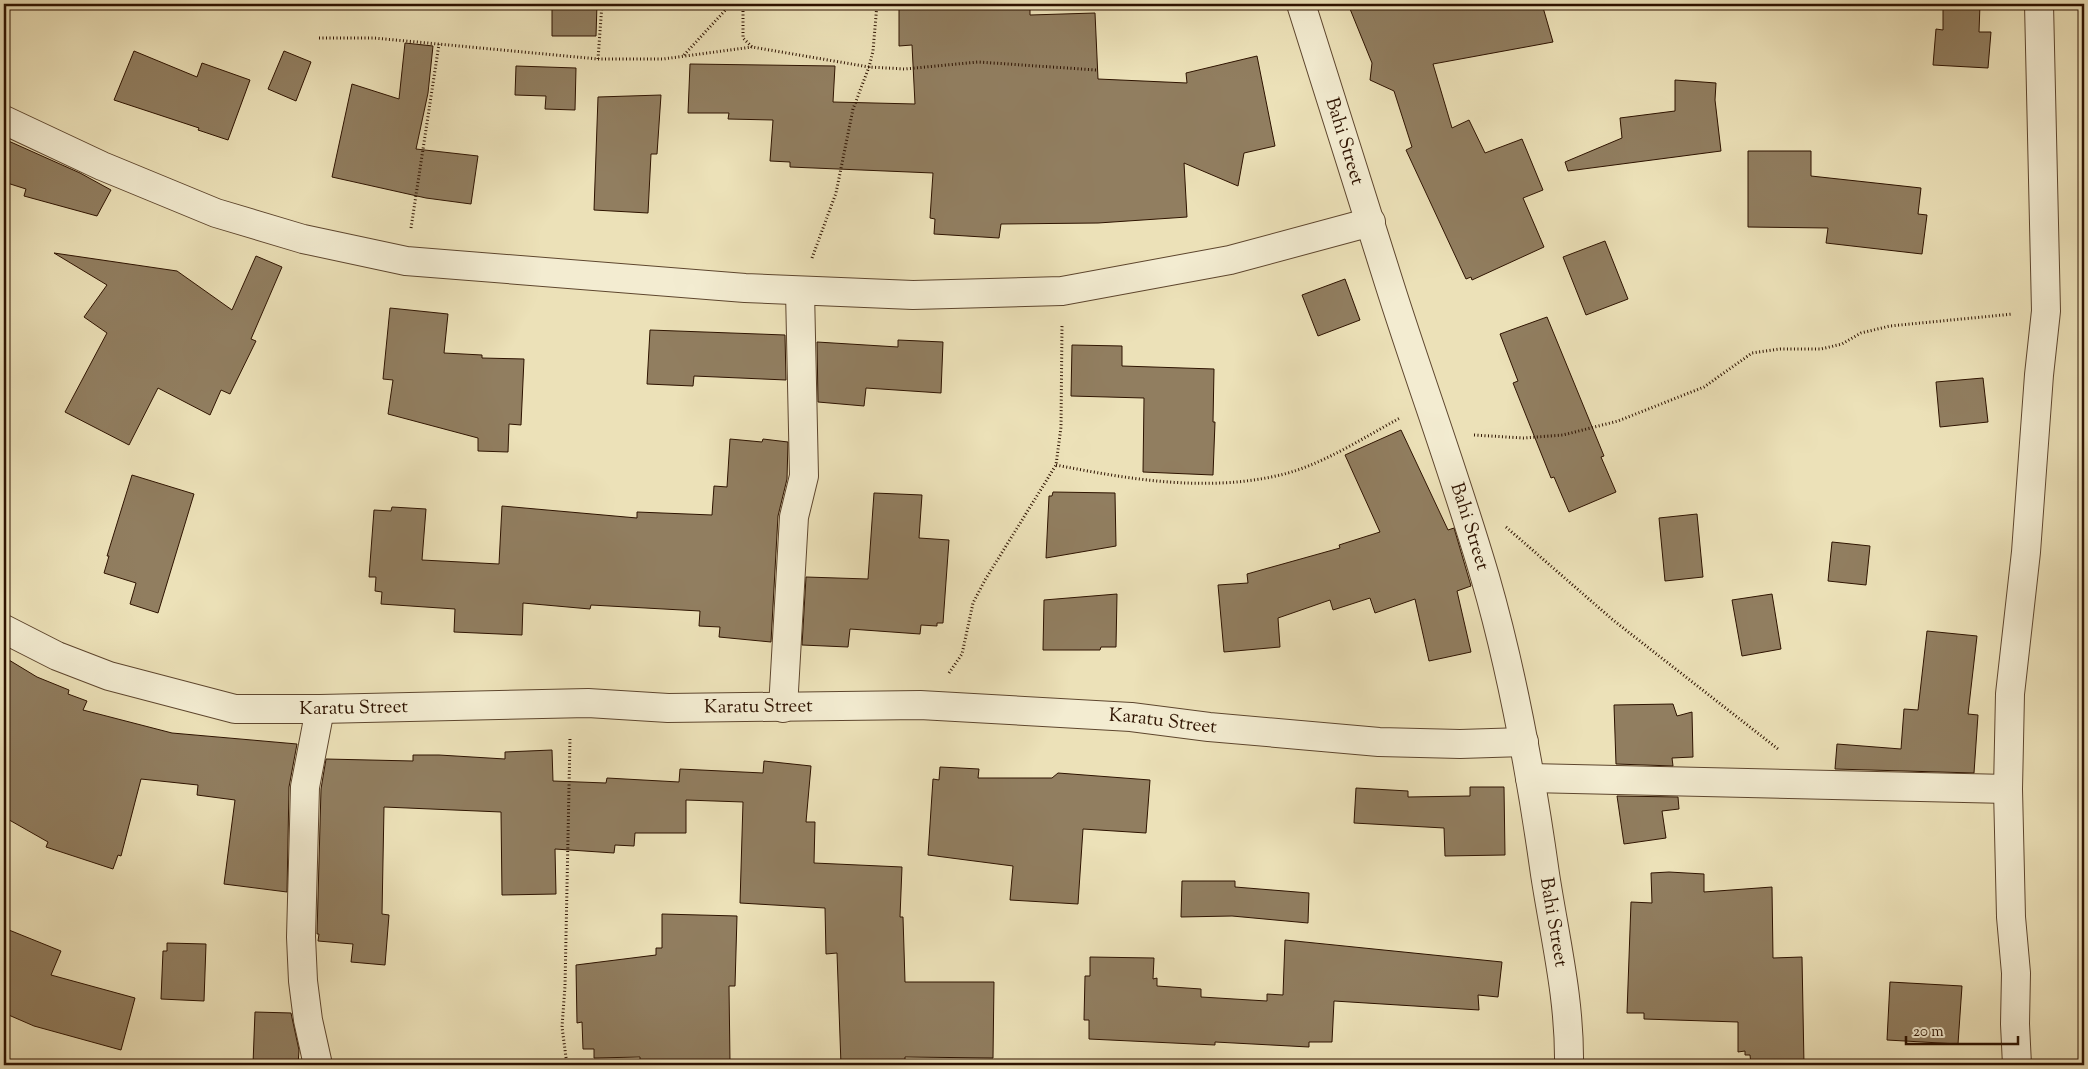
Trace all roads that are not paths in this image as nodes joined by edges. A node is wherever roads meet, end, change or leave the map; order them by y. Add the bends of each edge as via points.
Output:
1 (1301, 4) edge
2 (2039, 4) edge
3 (4, 120) edge
4 (1371, 222) junction
5 (800, 291) junction
6 (4, 629) edge
7 (783, 708) junction
8 (320, 709) junction
9 (1524, 742) junction
10 (1530, 778) junction
11 (2008, 789) junction
12 (318, 1065) edge
13 (1569, 1065) edge
14 (2017, 1065) edge

1 - 4 street, Bahi Street
2 - 11 street via 2046,311 2026,552 2010,694
3 - 5 street via 102,166 216,213 303,239 406,261
4 - 5 street via 1230,260 1062,291 913,295
4 - 9 street, Bahi Street via 1485,576
5 - 7 street via 804,476 794,517
6 - 8 street, Karatu Street via 56,656 109,676 234,709
7 - 8 street, Karatu Street via 668,708 588,703
7 - 9 street, Karatu Street via 920,705 1131,717 1379,742
8 - 12 street via 305,787 301,937 308,1020
9 - 10 street, Bahi Street
10 - 11 street
10 - 13 street, Bahi Street via 1560,951 1570,1034
11 - 14 street

